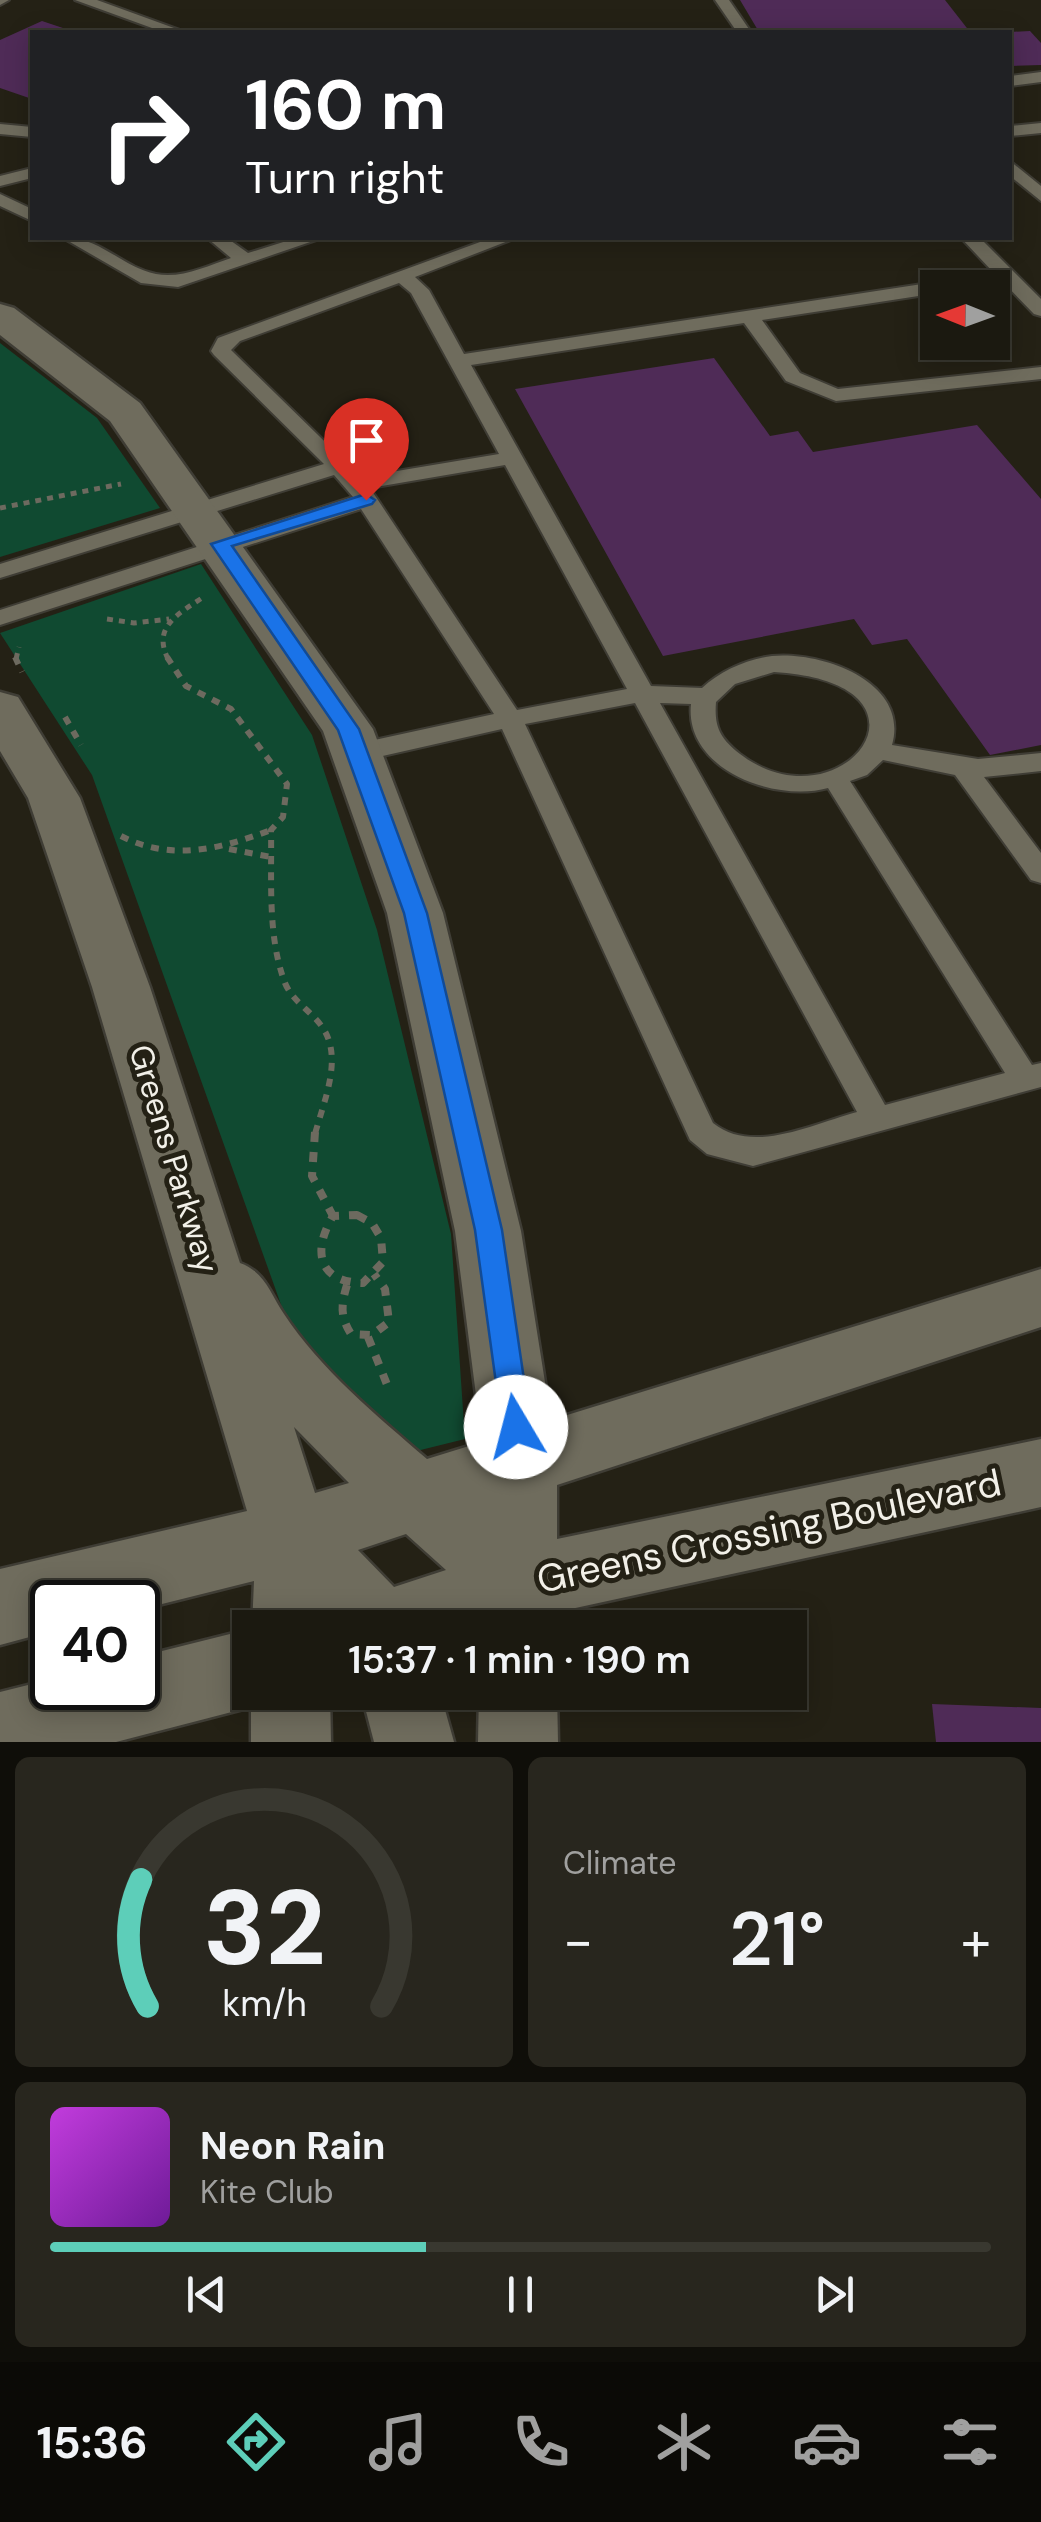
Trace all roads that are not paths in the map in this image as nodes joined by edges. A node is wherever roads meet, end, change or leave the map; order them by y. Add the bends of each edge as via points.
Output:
1 (82, 0) edge
2 (722, 0) edge
3 (171, 30) edge
4 (743, 30) edge
5 (1041, 78) edge
6 (1012, 81) edge
7 (3, 128) edge
8 (1041, 128) edge
9 (1012, 131) edge
10 (30, 132) edge
11 (1012, 168) edge
12 (30, 174) edge
13 (0, 181) edge
14 (1041, 196) edge
15 (0, 198) edge
16 (30, 215) edge
17 (76, 240) edge
18 (219, 240) edge
19 (307, 240) edge
20 (501, 240) edge
21 (972, 240) edge
22 (246, 260) junction
23 (1002, 270) edge
24 (402, 276) junction
25 (1010, 278) edge
26 (920, 290) edge
27 (1041, 310) edge
28 (0, 316) edge
29 (749, 316) junction
30 (458, 361) junction
31 (1041, 372) edge
32 (511, 458) junction
33 (354, 483) junction
34 (208, 546) junction
35 (0, 571) edge
36 (0, 618) edge
37 (642, 694) junction
38 (15, 695) edge
39 (706, 696) junction
40 (510, 719) junction
41 (876, 750) junction
42 (356, 753) junction
43 (1041, 762) edge
44 (966, 770) junction
45 (835, 778) junction
46 (1041, 874) edge
47 (1033, 1077) edge
48 (877, 1119) junction
49 (191, 1217) junction
50 (1041, 1298) edge
51 (521, 1462) junction
52 (1041, 1473) edge
53 (416, 1496) junction
54 (292, 1536) junction
55 (519, 1606) edge
56 (0, 1607) edge
57 (291, 1610) edge
58 (364, 1610) edge
59 (494, 1610) edge
60 (232, 1673) edge
61 (291, 1710) edge
62 (405, 1710) edge
63 (518, 1710) edge
64 (0, 1732) edge
65 (291, 1742) edge
66 (414, 1742) edge
67 (518, 1742) edge

1 - 3 lane
2 - 4 lane
5 - 6 lane
7 - 10 lane
8 - 9 lane
11 - 14 lane
12 - 13 lane
15 - 16 lane
17 - 22 lane via 148,279 178,280
18 - 22 lane
19 - 22 lane
20 - 24 lane
21 - 23 lane
24 - 30 lane via 419,290
24 - 33 lane via 234,337 221,352
25 - 27 lane
26 - 29 lane
28 - 34 street via 125,412
29 - 30 lane
29 - 31 lane via 793,377 836,395
30 - 32 lane
32 - 33 lane
32 - 37 lane
33 - 34 lane
33 - 34 lane
33 - 40 lane
34 - 35 lane
34 - 36 lane
34 - 42 street via 348,729
37 - 39 lane
37 - 40 lane
37 - 48 lane
38 - 49 street, Greens Parkway via 121,987
39 - 41 lane via 744,668 788,664 831,672 874,702 883,722
39 - 45 lane via 703,734 736,767 794,783
40 - 42 lane
40 - 48 lane via 701,1131 718,1145 753,1153
41 - 44 lane
41 - 45 lane via 860,767
42 - 51 street via 415,913 488,1230
43 - 44 lane
44 - 46 lane
45 - 47 lane
47 - 48 lane
49 - 53 street via 267,1346
49 - 54 street, Greens Parkway
50 - 51 street
51 - 53 street
51 - 55 street
52 - 55 street, Greens Crossing Boulevard
53 - 54 street
53 - 55 street
54 - 56 street
54 - 57 street, Greens Parkway
54 - 58 street
55 - 59 street, Greens Crossing Boulevard
60 - 64 street
61 - 65 street
62 - 66 street
63 - 67 street

